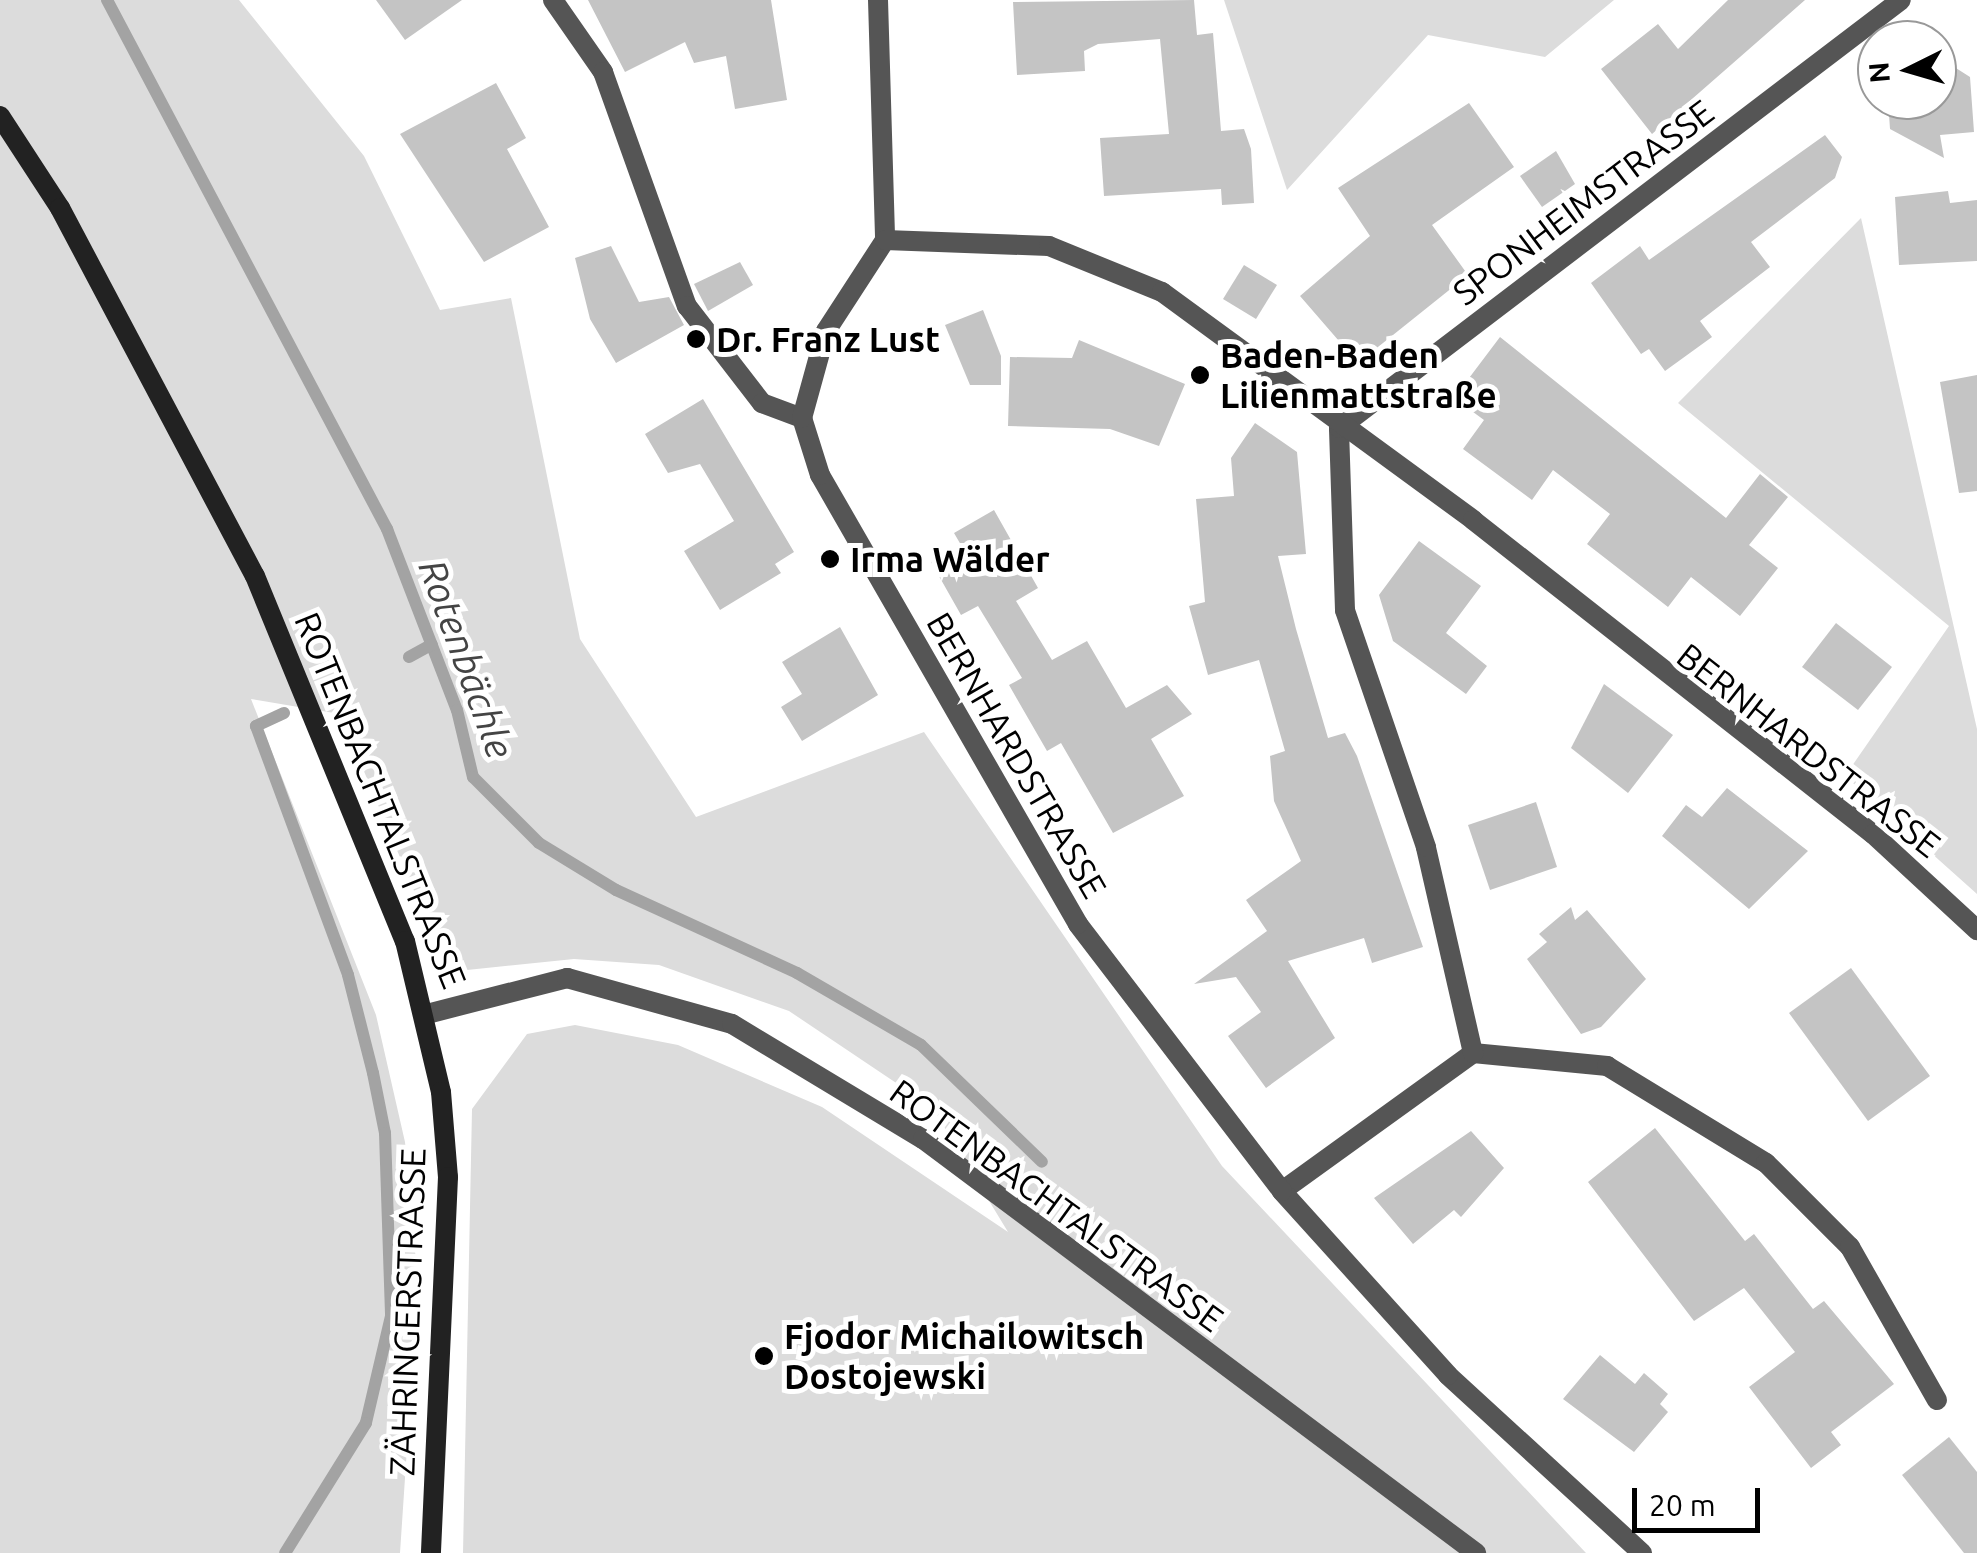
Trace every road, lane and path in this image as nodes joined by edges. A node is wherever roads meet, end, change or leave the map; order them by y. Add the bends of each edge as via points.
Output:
1 (553, 0) edge
2 (878, 0) edge
3 (1901, 0) edge
4 (0, 116) edge
5 (885, 240) junction
6 (802, 418) junction
7 (1339, 428) junction
8 (1977, 930) edge
9 (426, 1014) junction
10 (1473, 1054) junction
11 (1282, 1191) junction
12 (1937, 1400) dead end
13 (431, 1553) edge
14 (1476, 1553) edge
15 (1642, 1553) edge

1 - 6 street via 603,72 687,306 762,403
2 - 5 street
3 - 7 street, SPONHEIMSTRASSE
4 - 9 main road, ROTENBACHTALSTRASSE via 60,208 255,576 328,740
5 - 6 street via 826,330
5 - 7 street, BERNHARDSTRASSE via 1048,246 1162,292
6 - 11 street, BERNHARDSTRASSE via 852,538 1078,924
7 - 8 street, BERNHARDSTRASSE via 1473,520 1873,834
7 - 10 street via 1345,610 1426,846
9 - 13 main road, ZÄHRINGERSTRASSE via 448,1177
9 - 14 street, ROTENBACHTALSTRASSE via 567,978 732,1024 923,1140
10 - 11 street
10 - 12 street via 1607,1066 1766,1163 1850,1247
11 - 15 street, BERNHARDSTRASSE via 1448,1375

